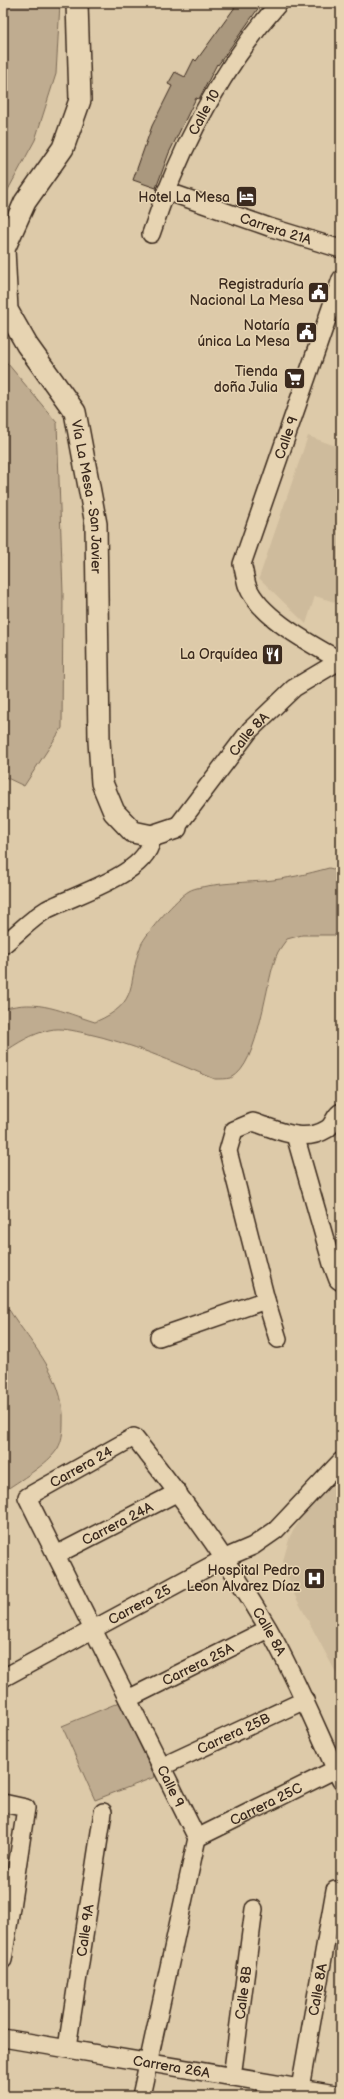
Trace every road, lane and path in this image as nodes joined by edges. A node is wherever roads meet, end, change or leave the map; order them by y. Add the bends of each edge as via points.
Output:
1 (77, 3) edge
2 (279, 3) edge
3 (166, 191) junction
4 (151, 234) dead end
5 (341, 249) edge
6 (341, 279) edge
7 (336, 315) edge
8 (340, 660) edge
9 (176, 828) joint
10 (152, 836) junction
11 (3, 945) edge
12 (339, 1113) edge
13 (295, 1135) junction
14 (341, 1282) edge
15 (266, 1300) junction
16 (159, 1336) dead end
17 (278, 1339) dead end
18 (134, 1437) joint
19 (341, 1461) edge
20 (178, 1492) junction
21 (27, 1497) joint
22 (56, 1556) junction
23 (225, 1558) junction
24 (268, 1629) junction
25 (93, 1630) junction
26 (3, 1678) edge
27 (128, 1699) junction
28 (305, 1700) junction
29 (162, 1767) junction
30 (338, 1775) edge
31 (3, 1803) edge
32 (103, 1812) dead end
33 (197, 1838) junction
34 (335, 1890) dead end
35 (254, 1909) dead end
36 (3, 1960) edge
37 (3, 2038) edge
38 (67, 2048) junction
39 (147, 2062) junction
40 (232, 2077) junction
41 (300, 2088) junction
42 (341, 2095) edge
43 (140, 2096) edge

1 - 10 street, Vía La Mesa - San Javier via 80,100 63,148 25,202 4,249 7,310 27,345 75,412 96,524 102,783 114,812 133,832
2 - 3 street, Calle 10 via 255,30 204,107
3 - 4 street, Calle 10
3 - 5 street, Carrera 21A
6 - 7 street, Calle 9
7 - 8 street, Calle 9 via 242,564 247,586 260,604 287,630
8 - 9 street, Calle 8A via 294,688 250,730
9 - 10 street
10 - 11 street via 150,849 140,861 112,880 44,911
12 - 13 street via 329,1128 309,1137
13 - 14 street via 332,1264
13 - 15 street via 253,1122 234,1130 228,1151
15 - 16 street
15 - 17 street
18 - 20 street, Calle 8A
18 - 21 street, Carrera 24
19 - 23 street, Carrera 25 via 276,1530 253,1546
20 - 22 street, Carrera 24A
20 - 23 street, Calle 8A
21 - 22 street, Calle 9
22 - 25 street, Calle 9
23 - 24 street, Calle 8A
23 - 25 street, Carrera 25
24 - 27 street, Carrera 25A
24 - 28 street, Calle 8A
25 - 26 street, Carrera 25
25 - 27 street, Calle 9
27 - 29 street, Calle 9
28 - 29 street, Carrera 25B
28 - 30 street, Calle 8A
29 - 33 street, Calle 9
30 - 33 street, Carrera 25C
31 - 36 street via 26,1808
32 - 38 street, Calle 9A
33 - 39 street
34 - 41 street, Calle 8A
35 - 40 street, Calle 8B
37 - 38 street, Carrera 26A
38 - 39 street, Carrera 26A
39 - 40 street, Carrera 26A
39 - 43 street
40 - 41 street, Carrera 26A
41 - 42 street, Carrera 26A

